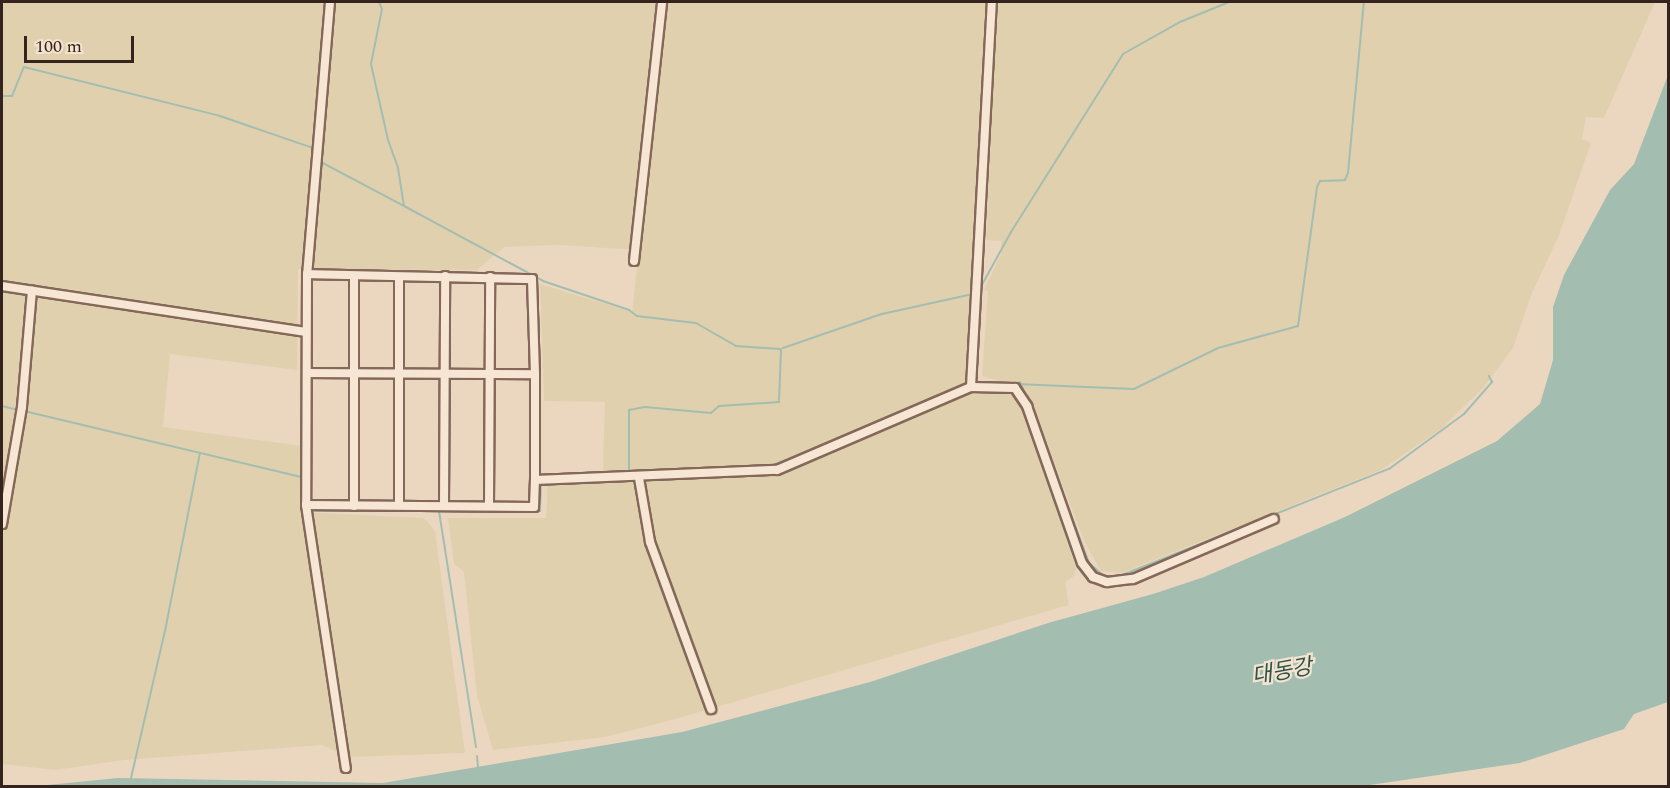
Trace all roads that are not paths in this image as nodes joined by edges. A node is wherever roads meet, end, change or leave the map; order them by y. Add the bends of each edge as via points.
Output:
1 (330, 2) edge
2 (662, 2) edge
3 (992, 2) edge
4 (634, 261) dead end
5 (307, 274) junction
6 (354, 276) junction
7 (445, 276) junction
8 (399, 277) junction
9 (490, 277) junction
10 (2, 285) edge
11 (32, 290) junction
12 (306, 333) junction
13 (307, 372) junction
14 (354, 373) junction
15 (399, 373) junction
16 (444, 374) junction
17 (489, 374) junction
18 (535, 374) junction
19 (971, 387) junction
20 (639, 478) junction
21 (535, 480) junction
22 (306, 505) junction
23 (399, 505) junction
24 (444, 505) junction
25 (354, 506) junction
26 (489, 506) junction
27 (1274, 519) dead end
28 (2, 524) edge
29 (711, 709) dead end
30 (346, 768) dead end

1 - 5 street
2 - 4 street
3 - 19 street
5 - 6 street
5 - 12 street
6 - 8 street
6 - 14 street
7 - 8 street
7 - 9 street
7 - 16 street
8 - 15 street
9 - 17 street
9 - 18 street via 526,276 534,283
10 - 11 street
11 - 12 street
11 - 28 street via 22,407
12 - 13 street
13 - 14 street
13 - 22 street
14 - 15 street
14 - 25 street
15 - 16 street
15 - 23 street
16 - 17 street
16 - 24 street
17 - 18 street
17 - 26 street
18 - 21 street
19 - 20 street via 777,470
19 - 27 street via 1015,388 1027,406 1082,563 1093,577 1107,582 1133,579
20 - 21 street
20 - 29 street via 650,542
21 - 26 street via 534,507
22 - 25 street
22 - 30 street
23 - 24 street
23 - 25 street
24 - 26 street

